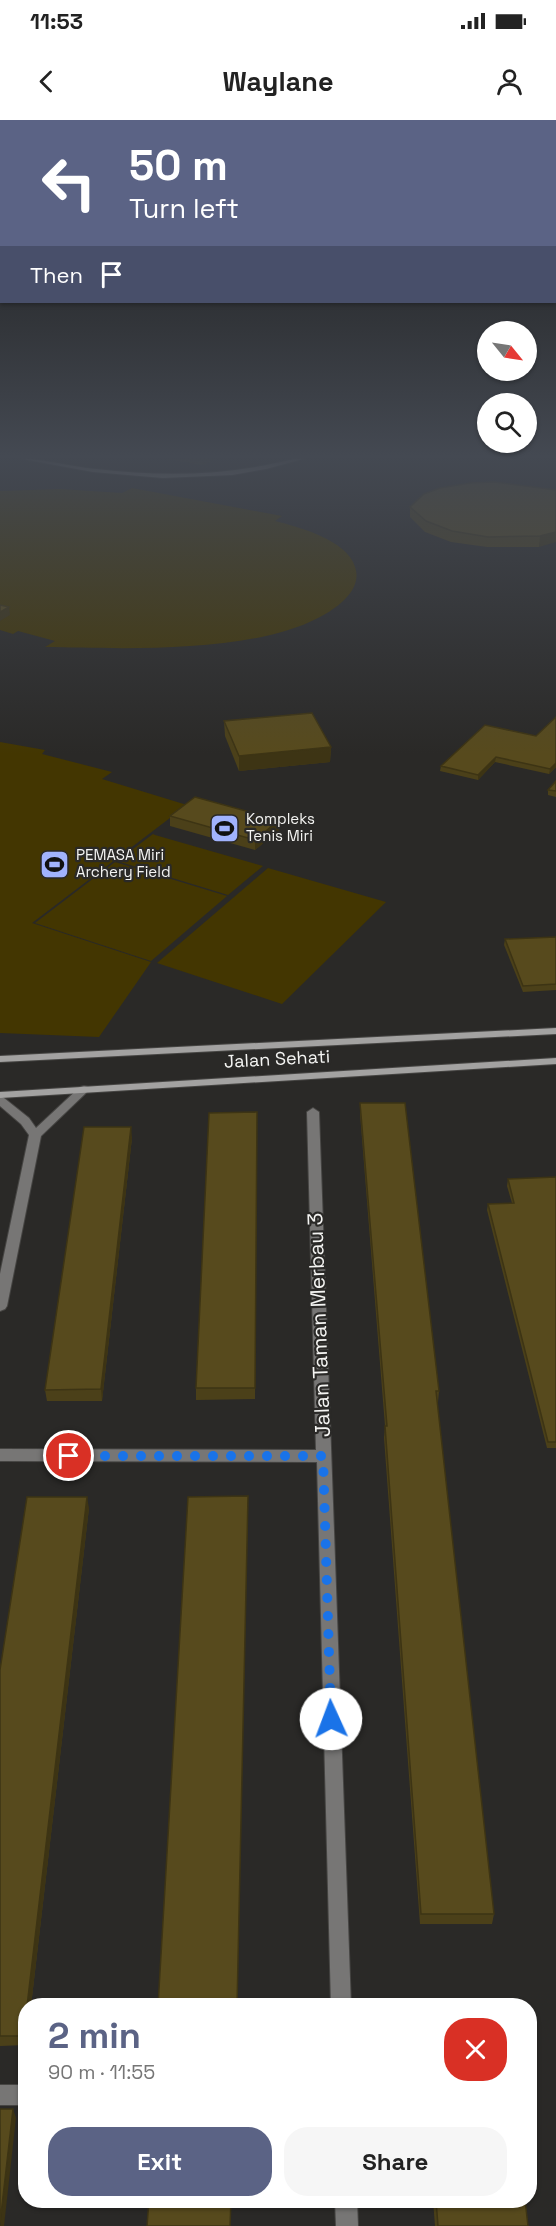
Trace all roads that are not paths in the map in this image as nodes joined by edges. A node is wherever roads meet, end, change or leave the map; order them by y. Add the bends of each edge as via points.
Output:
1 (556, 1031) edge
2 (24, 1057) junction
3 (0, 1059) edge
4 (556, 1061) edge
5 (0, 1067) edge
6 (84, 1089) junction
7 (0, 1097) edge
8 (313, 1112) dead end
9 (35, 1135) junction
10 (0, 1306) edge
11 (0, 1455) edge
12 (323, 1456) junction
13 (341, 1998) edge
14 (0, 2095) edge
15 (18, 2095) edge
16 (346, 2208) edge
17 (347, 2226) edge

1 - 2 main road, Jalan Sehati
2 - 3 main road, Jalan Sehati
2 - 5 main road
4 - 6 main road, Jalan Sehati
6 - 7 main road, Jalan Sehati
6 - 9 street
7 - 9 street
8 - 12 street, Jalan Taman Merbau 3
9 - 10 street
11 - 12 street
12 - 13 street, Jalan Taman Merbau 3
14 - 15 street
16 - 17 street

